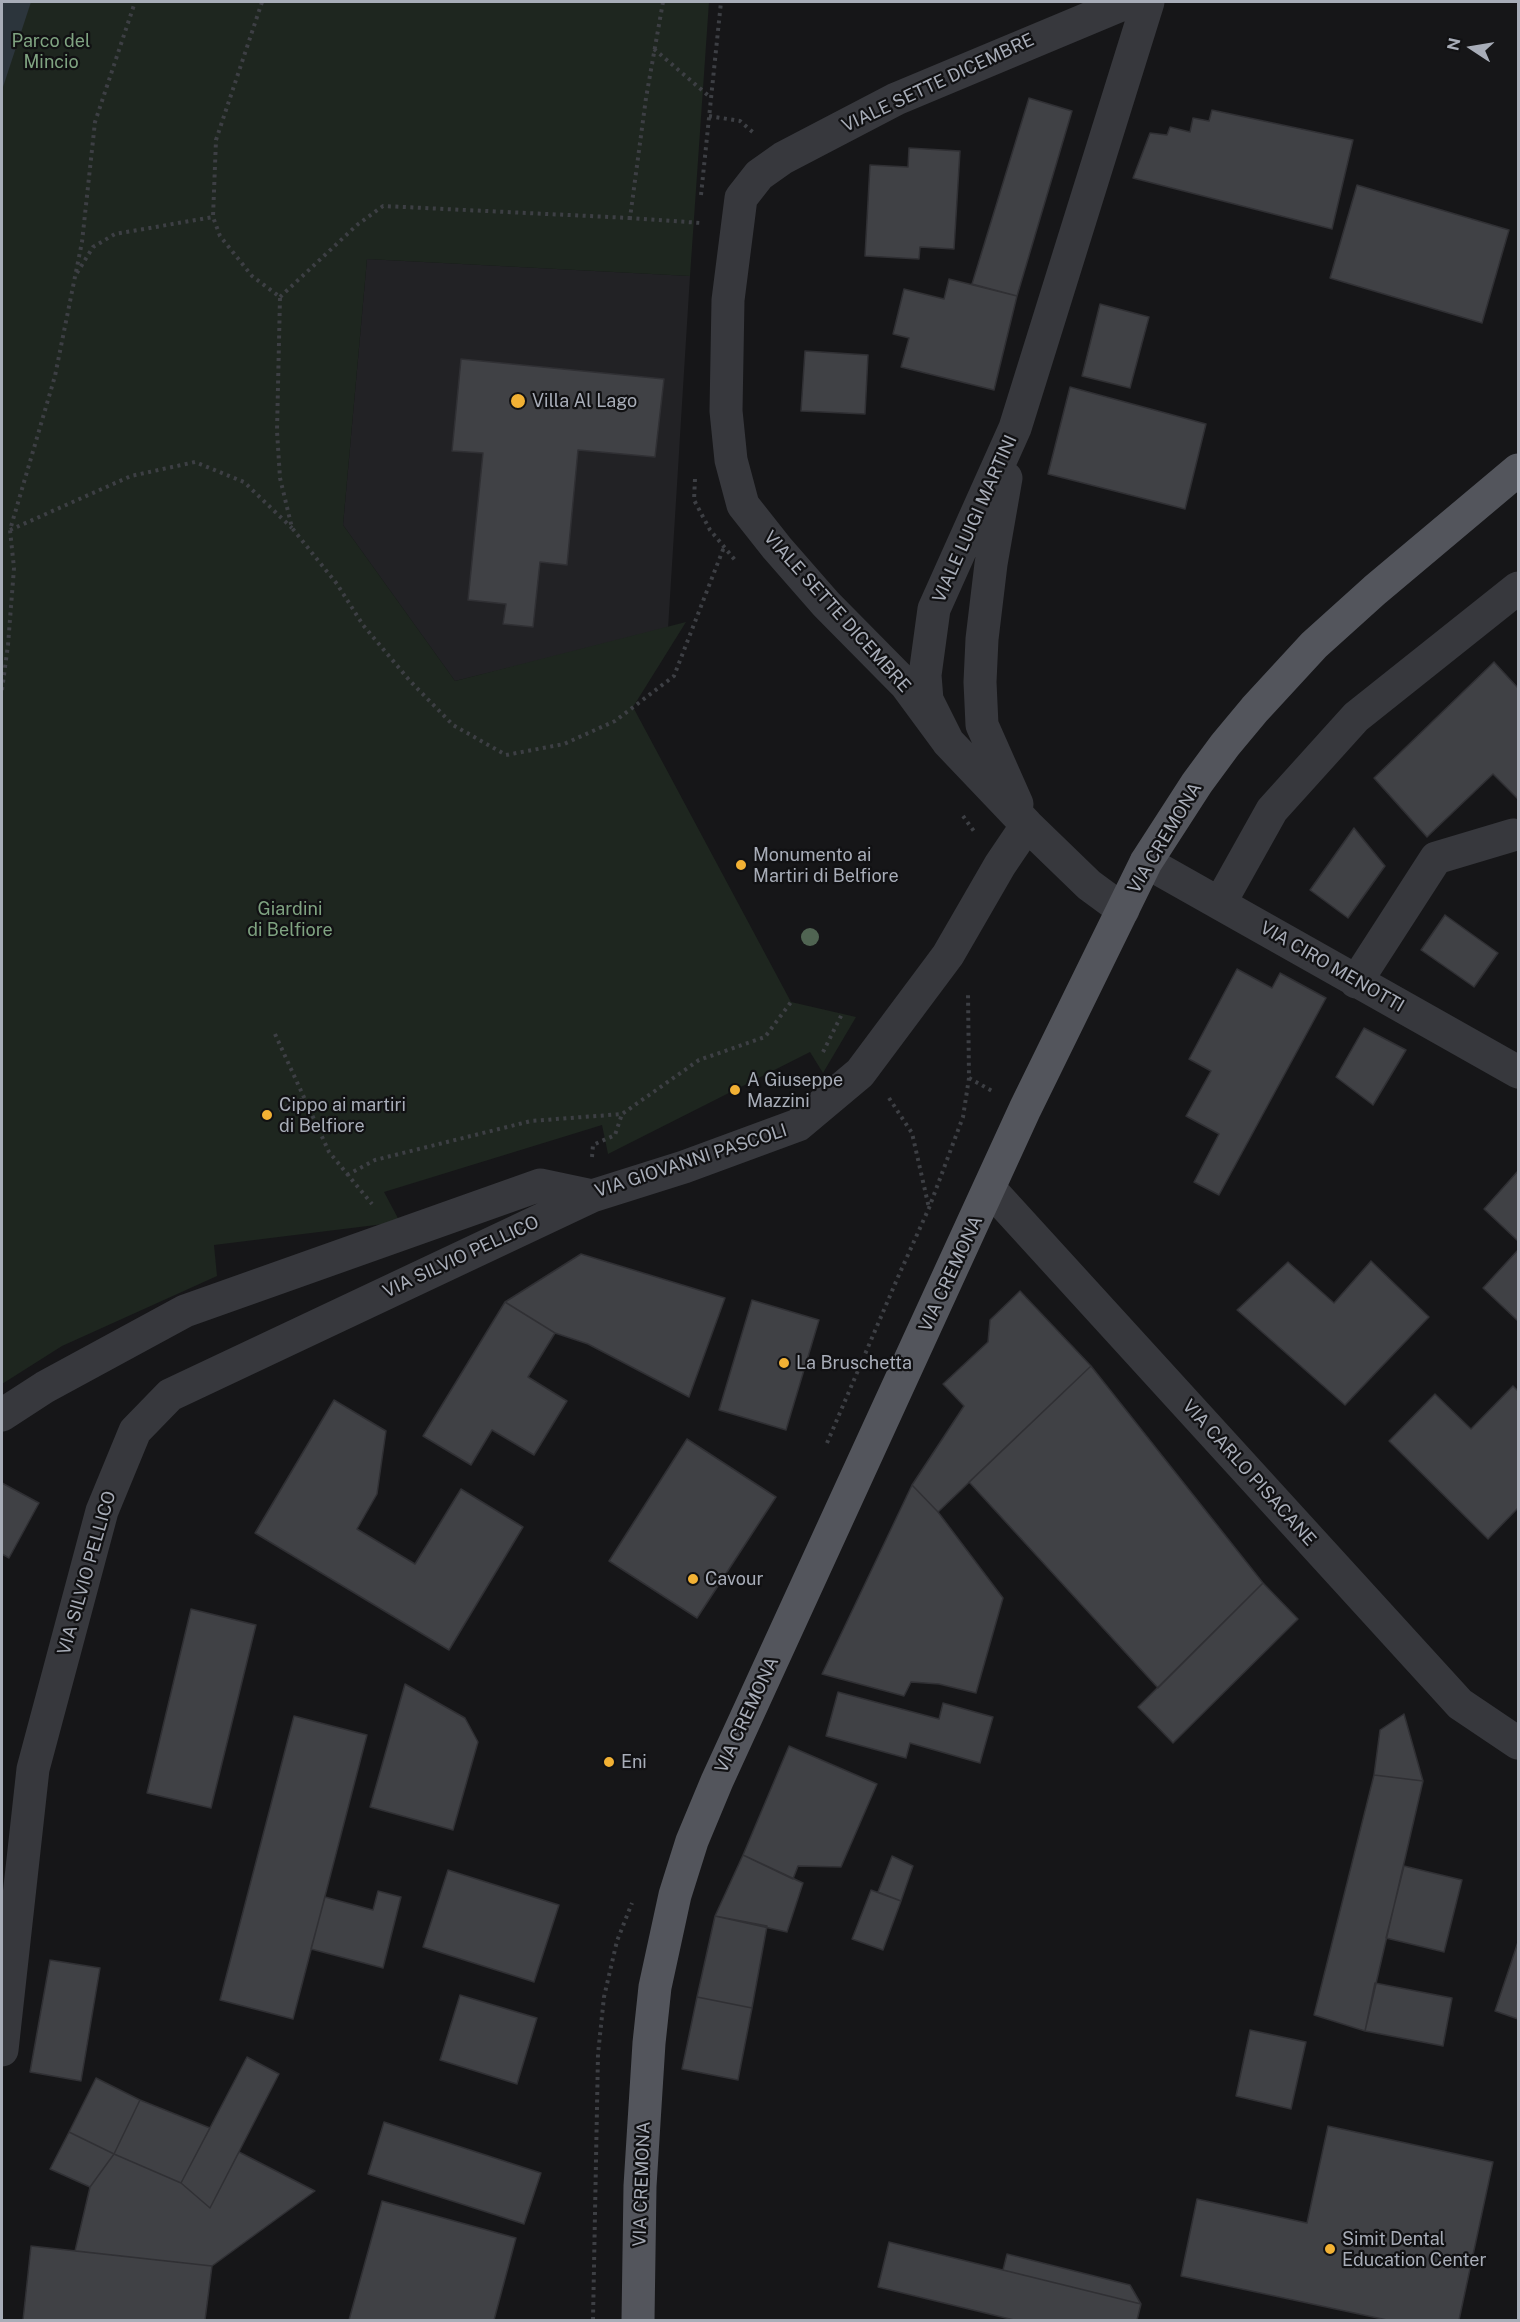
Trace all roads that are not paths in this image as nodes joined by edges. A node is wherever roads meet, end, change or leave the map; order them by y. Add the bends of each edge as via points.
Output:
1 (1128, 2) edge
2 (1148, 2) edge
3 (1015, 428) junction
4 (1518, 470) edge
5 (1518, 588) edge
6 (948, 742) junction
7 (1027, 825) junction
8 (1513, 835) dead end
9 (1146, 862) junction
10 (1220, 903) junction
11 (1123, 910) junction
12 (1356, 982) junction
13 (1518, 1072) edge
14 (990, 1189) junction
15 (592, 1196) junction
16 (2, 1415) edge
17 (1518, 1743) edge
18 (2, 2050) edge
19 (638, 2320) edge

1 - 6 street, VIALE SETTE DICEMBRE via 896,99 783,158 759,175 741,198 728,300 726,411 731,460 742,505 826,604 906,685
2 - 3 street, VIALE LUIGI MARTINI
3 - 6 street, VIALE LUIGI MARTINI via 934,609 925,675 927,700
3 - 7 street, VIALE LUIGI MARTINI via 991,564 980,682 982,725
4 - 9 main road, VIA CREMONA via 1314,645 1225,745
5 - 10 street via 1356,717 1272,810
6 - 7 street, VIALE LUIGI MARTINI
7 - 11 street, VIALE LUIGI MARTINI via 1089,885
7 - 15 street, VIA GIOVANNI PASCOLI via 948,955 860,1073 798,1125
8 - 12 street via 1436,858
9 - 10 street, VIA CIRO MENOTTI
9 - 11 main road, VIA CREMONA
10 - 12 street, VIA CIRO MENOTTI
11 - 14 main road, VIA CREMONA
12 - 13 street, VIA CIRO MENOTTI
14 - 17 street, VIA CARLO PISACANE via 1460,1704
14 - 19 main road, VIA CREMONA via 717,1781 675,1895 655,1987 649,2043 640,2186
15 - 16 street, VIA GIOVANNI PASCOLI via 540,1185 185,1311 45,1387
15 - 18 street, VIA SILVIO PELLICO via 170,1395 135,1431 102,1511 33,1769

